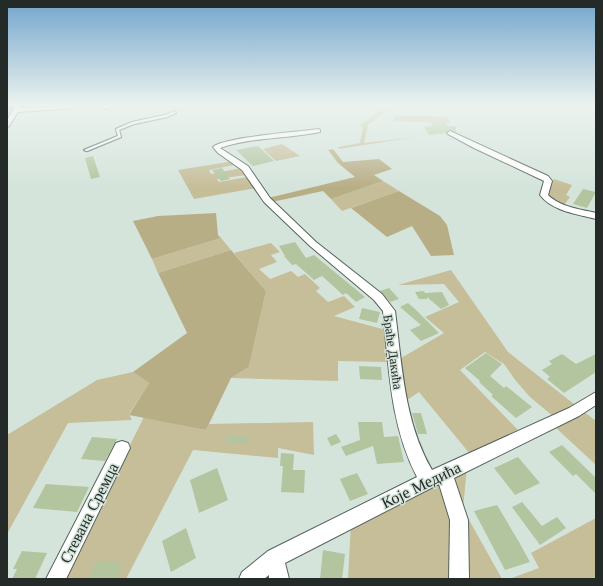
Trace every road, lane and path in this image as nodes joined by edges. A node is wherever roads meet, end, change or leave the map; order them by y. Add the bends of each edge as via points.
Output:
1 (120, 133) edge
2 (301, 133) edge
3 (450, 133) dead end
4 (86, 150) dead end
5 (596, 216) edge
6 (596, 398) edge
7 (122, 448) dead end
8 (436, 477) junction
9 (275, 558) junction
10 (56, 579) edge
11 (249, 579) edge
12 (279, 579) edge
13 (459, 579) edge

1 - 4 lane via 120,136
2 - 8 street, Браће Дакића via 262,137 216,147 245,168 262,194 301,234 386,306 400,410 415,456
3 - 5 street via 545,178 548,181 544,195 553,203
6 - 8 street, Које Медића via 574,412
7 - 10 street, Стевана Сремца
8 - 9 street, Које Медића
8 - 13 street, Браће Дакића via 456,508 459,520
9 - 11 street, Које Медића
9 - 12 street

